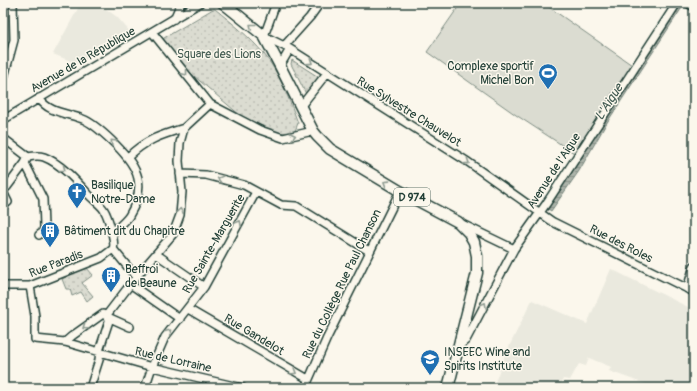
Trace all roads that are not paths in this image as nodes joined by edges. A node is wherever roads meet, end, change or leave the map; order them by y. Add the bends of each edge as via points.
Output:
1 (13, 3) edge
2 (181, 3) edge
3 (200, 3) edge
4 (223, 3) edge
5 (276, 3) edge
6 (320, 3) edge
7 (677, 3) edge
8 (687, 3) edge
9 (694, 7) edge
10 (174, 19) junction
11 (152, 32) junction
12 (264, 36) junction
13 (287, 47) junction
14 (280, 66) junction
15 (327, 73) junction
16 (3, 81) edge
17 (39, 98) junction
18 (210, 104) junction
19 (300, 107) junction
20 (3, 120) edge
21 (184, 128) junction
22 (313, 131) junction
23 (3, 138) edge
24 (128, 157) junction
25 (27, 160) junction
26 (180, 174) junction
27 (3, 191) edge
28 (400, 191) junction
29 (256, 192) junction
30 (3, 206) edge
31 (540, 213) junction
32 (458, 222) junction
33 (112, 234) junction
34 (39, 235) dead end
35 (484, 235) junction
36 (474, 242) junction
37 (113, 249) junction
38 (514, 250) junction
39 (369, 251) junction
40 (156, 254) junction
41 (694, 266) edge
42 (136, 277) junction
43 (130, 284) junction
44 (3, 286) edge
45 (30, 286) junction
46 (204, 287) junction
47 (687, 289) junction
48 (694, 292) edge
49 (188, 309) junction
50 (108, 317) junction
51 (180, 319) junction
52 (130, 327) dead end
53 (65, 342) junction
54 (459, 346) junction
55 (99, 353) junction
56 (152, 367) junction
57 (308, 380) junction
58 (234, 386) edge
59 (90, 388) edge
60 (145, 388) edge
61 (243, 388) edge
62 (305, 388) edge
63 (448, 388) edge

1 - 16 street via 14,40
2 - 10 street
3 - 10 street, Avenue de la République
12 -> 4 main road, D 974
5 - 12 street
6 - 13 street
7 - 31 street, Avenue de l'Aigue
8 - 9 street
10 - 11 street, Avenue de la République
11 - 17 street, Avenue de la République
11 -> 18 street
12 - 13 street, Rue Sylvestre Chauvelot
12 - 14 main road, D 974
13 - 14 street
13 -> 15 street, Rue Sylvestre Chauvelot
14 - 19 main road, D 974
15 - 19 street
15 -> 31 street, Rue Sylvestre Chauvelot via 468,162
17 - 20 street, Avenue de la République
24 -> 17 street via 104,133 86,120 53,110
18 - 21 street
18 -> 22 street via 260,130 283,138
19 - 22 main road, D 974
21 - 24 street via 158,135 136,148
21 - 26 street via 180,143
28 -> 22 main road, D 974 via 330,149
23 - 25 street
24 - 33 street via 139,180 140,191 128,216
25 - 27 street
25 -> 33 street via 35,155 43,157 73,177 105,211
25 - 34 street via 43,199 44,227
29 -> 26 street via 244,185 206,175
40 -> 26 street via 173,234 180,215
27 - 30 street via 8,202
28 - 32 main road, D 974
28 - 39 street, Rue du Collège Rue Paul Chanson
29 - 39 street via 280,205 296,206
46 -> 29 street, Rue Sainte-Marguerite
31 - 38 street, Avenue de l'Aigue
31 - 47 street, Rue des Roles via 553,222
32 - 35 street
32 - 36 main road, D 974
33 - 37 street
35 - 36 street
35 - 38 street
36 - 54 main road, D 974 via 477,273
37 - 42 street
37 - 45 street, Rue Paradis via 101,258
54 -> 38 street, Avenue de l'Aigue via 466,340
39 - 57 street, Rue du Collège Rue Paul Chanson
40 - 42 street
40 - 46 street
41 - 47 street
42 - 43 street
43 - 50 street
43 - 51 street
44 - 45 street, Rue Paradis
45 - 53 street, Rue de Lorraine via 36,340
46 - 49 street, Rue Sainte-Marguerite
47 - 48 street, Rue des Roles
49 - 51 street, Rue Sainte-Marguerite
49 -> 57 street, Rue Gandelot
50 - 52 street
50 -> 53 street via 103,314
50 - 55 street
56 -> 51 street, Rue Sainte-Marguerite via 165,337
53 - 55 street, Rue de Lorraine
54 - 63 main road, D 974
55 - 56 street, Rue de Lorraine
55 - 59 street
56 - 58 street, Rue de Lorraine
56 - 60 street, Rue Sainte-Marguerite
57 - 62 street, Rue du Collège Rue Paul Chanson
58 - 61 street, Rue de Lorraine

